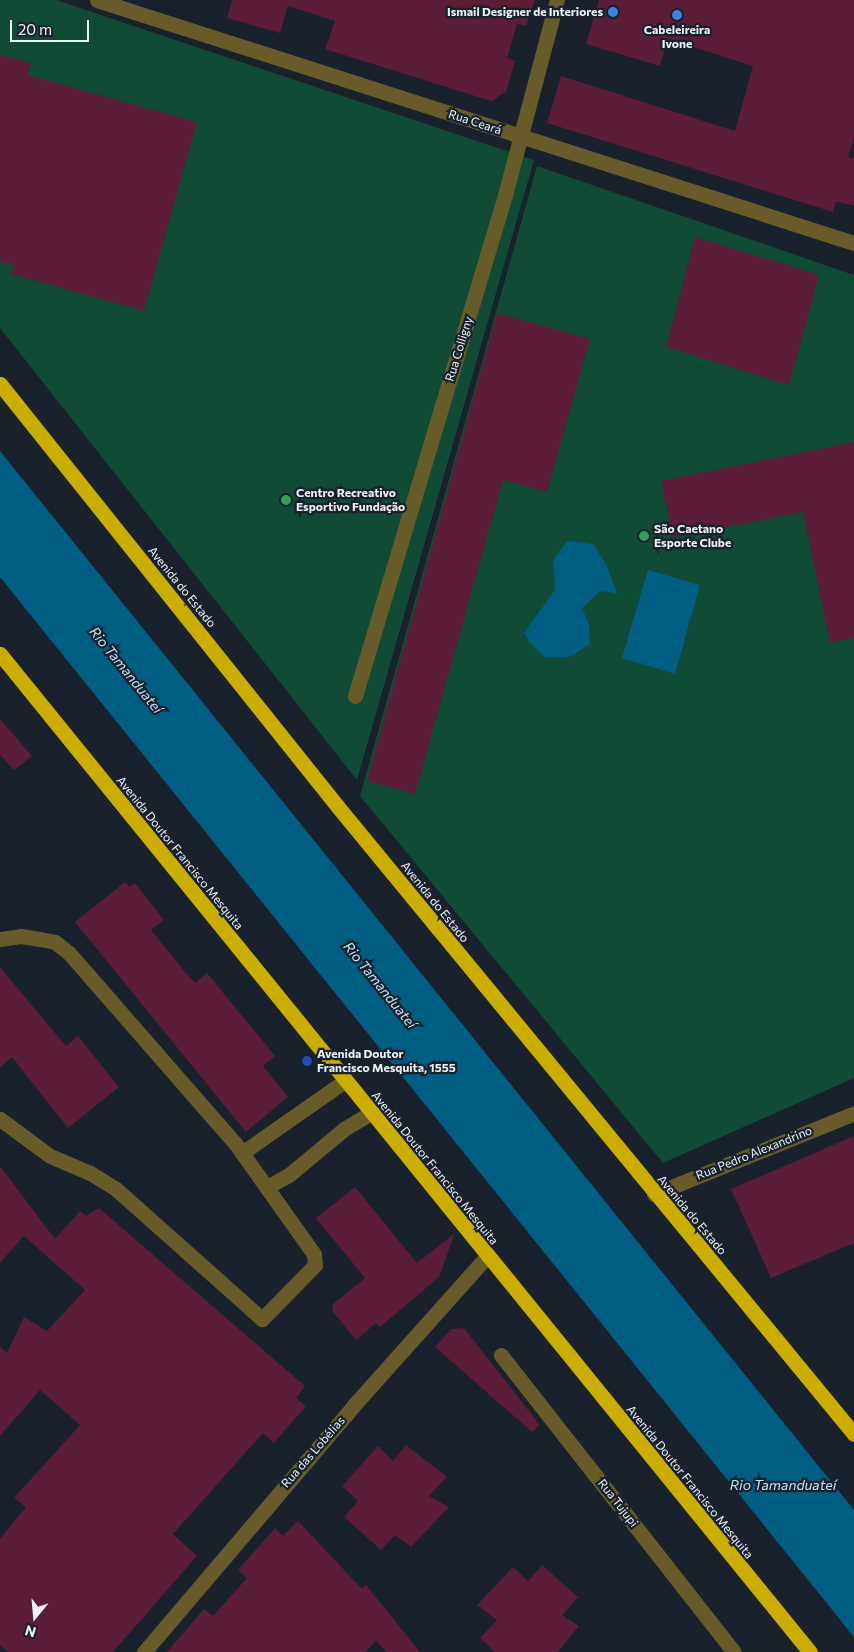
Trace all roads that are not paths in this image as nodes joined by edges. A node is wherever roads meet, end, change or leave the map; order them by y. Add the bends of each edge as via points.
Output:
1 (100, 0) edge
2 (557, 0) edge
3 (520, 136) junction
4 (854, 243) edge
5 (0, 384) edge
6 (0, 654) edge
7 (355, 696) dead end
8 (0, 939) edge
9 (345, 1081) junction
10 (371, 1113) junction
11 (854, 1113) edge
12 (0, 1119) edge
13 (242, 1153) junction
14 (267, 1187) junction
15 (654, 1194) junction
16 (487, 1256) junction
17 (502, 1355) dead end
18 (854, 1434) edge
19 (144, 1652) edge
20 (734, 1652) edge
21 (810, 1652) edge

1 - 3 street, Rua Ceará
2 - 3 street, Rua Colligny
3 - 4 street, Rua Ceará
3 - 7 street, Rua Colligny
5 - 15 highway, Avenida do Estado via 338,807
6 - 9 highway, Avenida Doutor Francisco Mesquita
8 - 13 street via 20,936 40,939 54,942 69,953
9 - 10 highway, Avenida Doutor Francisco Mesquita
9 - 13 street
10 - 14 street via 344,1129 290,1174
10 - 16 highway, Avenida Doutor Francisco Mesquita
11 - 15 street, Rua Pedro Alexandrino
12 - 14 street via 50,1156 90,1173 116,1189 262,1319 306,1276 316,1259
13 - 14 street
15 - 18 highway, Avenida do Estado
16 - 19 street, Rua das Lobélias via 354,1405
16 - 21 highway, Avenida Doutor Francisco Mesquita
17 - 20 street, Rua Tujupi

